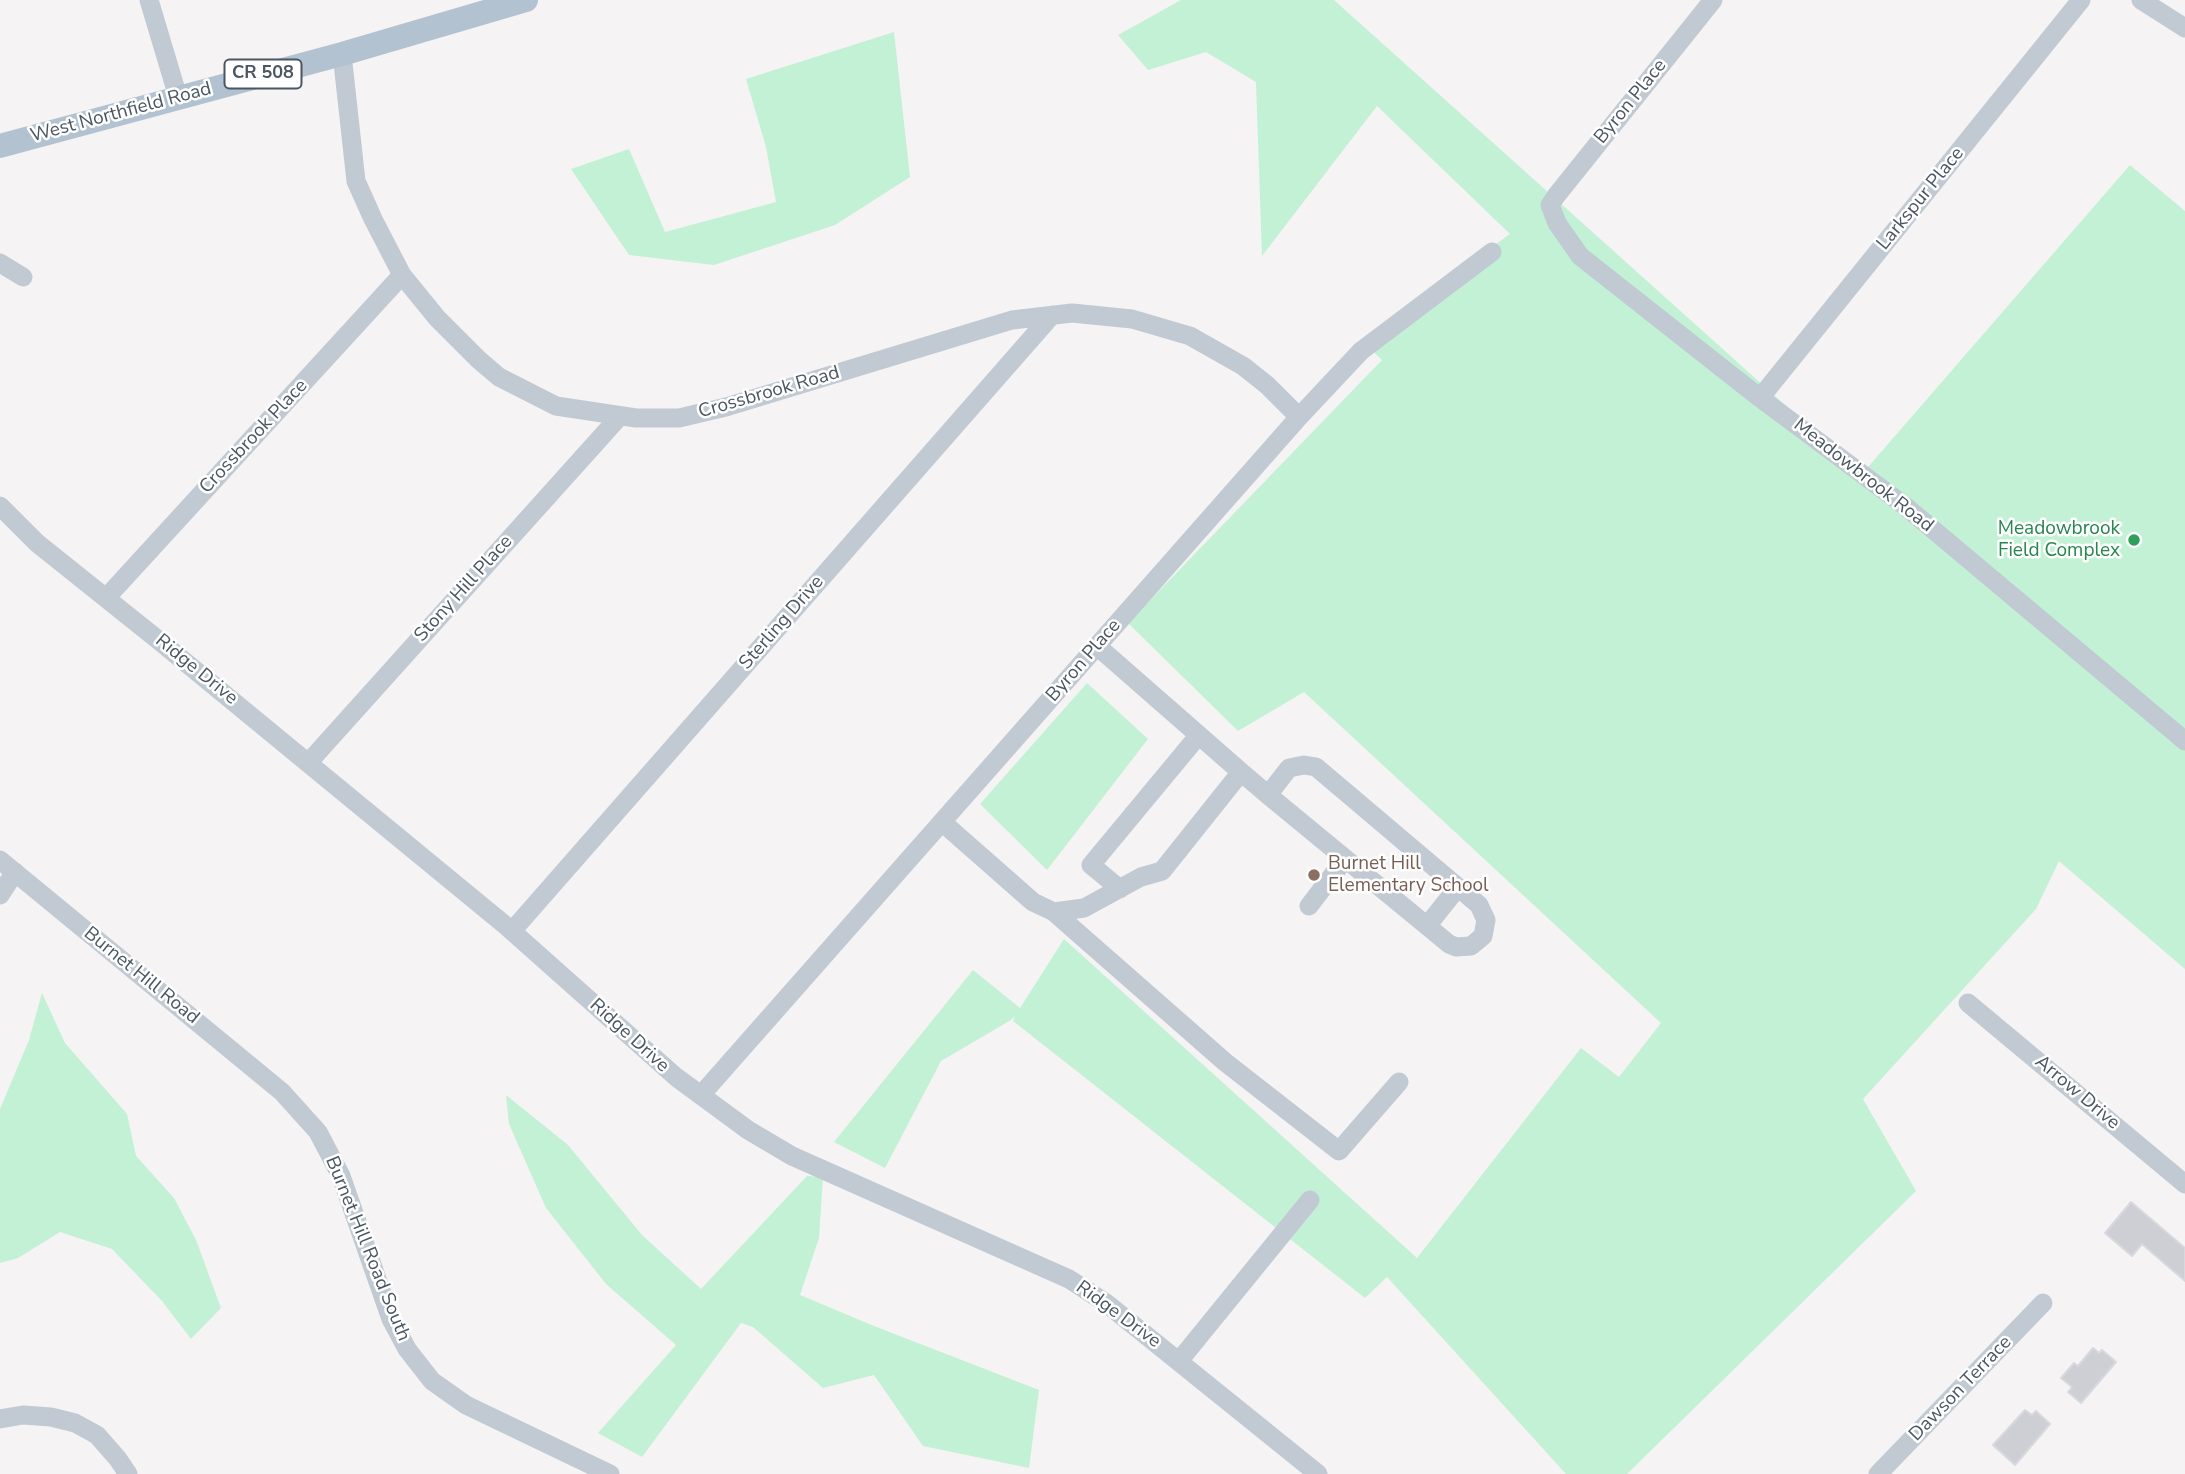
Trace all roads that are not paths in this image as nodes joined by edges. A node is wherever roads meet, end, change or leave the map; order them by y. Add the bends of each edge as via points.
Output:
1 (149, 0) edge
2 (526, 0) edge
3 (1713, 0) edge
4 (2081, 0) edge
5 (2141, 0) edge
6 (2185, 28) edge
7 (342, 54) junction
8 (178, 97) junction
9 (0, 146) edge
10 (1550, 205) joint
11 (1492, 252) dead end
12 (0, 263) edge
13 (402, 275) junction
14 (23, 277) dead end
15 (1052, 314) junction
16 (1760, 397) junction
17 (620, 416) junction
18 (1298, 417) junction
19 (0, 506) edge
20 (106, 598) junction
21 (1097, 646) junction
22 (1198, 736) junction
23 (2185, 741) edge
24 (307, 762) junction
25 (1241, 772) junction
26 (1268, 795) junction
27 (942, 822) junction
28 (1345, 859) junction
29 (7, 866) edge
30 (1458, 887) junction
31 (1120, 889) junction
32 (0, 895) edge
33 (1309, 906) dead end
34 (1054, 912) junction
35 (1427, 926) junction
36 (512, 931) junction
37 (1968, 1003) dead end
38 (1399, 1082) dead end
39 (282, 1092) joint
40 (701, 1095) junction
41 (2185, 1184) edge
42 (1310, 1200) dead end
43 (2043, 1303) dead end
44 (1179, 1361) junction
45 (0, 1419) edge
46 (128, 1474) edge
47 (610, 1474) edge
48 (1318, 1474) edge
49 (1878, 1474) edge

1 - 8 street
2 - 7 main road, West Northfield Road / CR 508
3 - 10 street, Byron Place
4 - 16 street, Larkspur Place
5 - 6 street
7 - 8 main road, West Northfield Road / CR 508
7 - 13 street, Crossbrook Road via 356,181
8 - 9 main road, West Northfield Road / CR 508
10 - 16 street, Meadowbrook Road via 1580,256
11 - 18 street, Byron Place via 1361,351
12 - 14 street
13 - 17 street, Crossbrook Road via 437,318 499,377 556,406
13 - 20 street, Crossbrook Place
15 - 17 street, Crossbrook Road via 1012,320 726,407 679,418
15 - 18 street, Crossbrook Road via 1102,314 1190,336 1243,366
15 - 36 street, Sterling Drive
16 - 23 street, Meadowbrook Road via 1905,506
17 - 24 street, Stony Hill Place
18 - 21 street, Byron Place
19 - 20 street, Ridge Drive
20 - 24 street, Ridge Drive
21 - 22 street
21 - 27 street, Byron Place
22 - 25 street
22 - 31 street via 1091,865
24 - 36 street, Ridge Drive
25 - 26 street
25 - 31 street via 1162,871
26 - 28 street
26 - 30 street via 1289,768 1316,767
27 - 34 street via 1033,902
27 - 40 street, Byron Place
28 - 33 street
28 - 35 street
29 - 32 street
29 - 39 street, Burnet Hill Road
30 - 35 street
30 - 35 street via 1484,913 1486,927 1478,942 1456,947
31 - 34 street via 1084,908
34 - 38 street via 1225,1062 1339,1151
36 - 40 street, Ridge Drive
37 - 41 street, Arrow Drive
39 - 47 street, Burnet Hill Road South via 318,1132 341,1177 391,1319 432,1381 466,1405
40 - 44 street, Ridge Drive via 792,1157 1069,1279
42 - 44 street
43 - 49 street, Dawson Terrace
44 - 48 street, Ridge Drive
45 - 46 street via 23,1415 75,1423 97,1435

